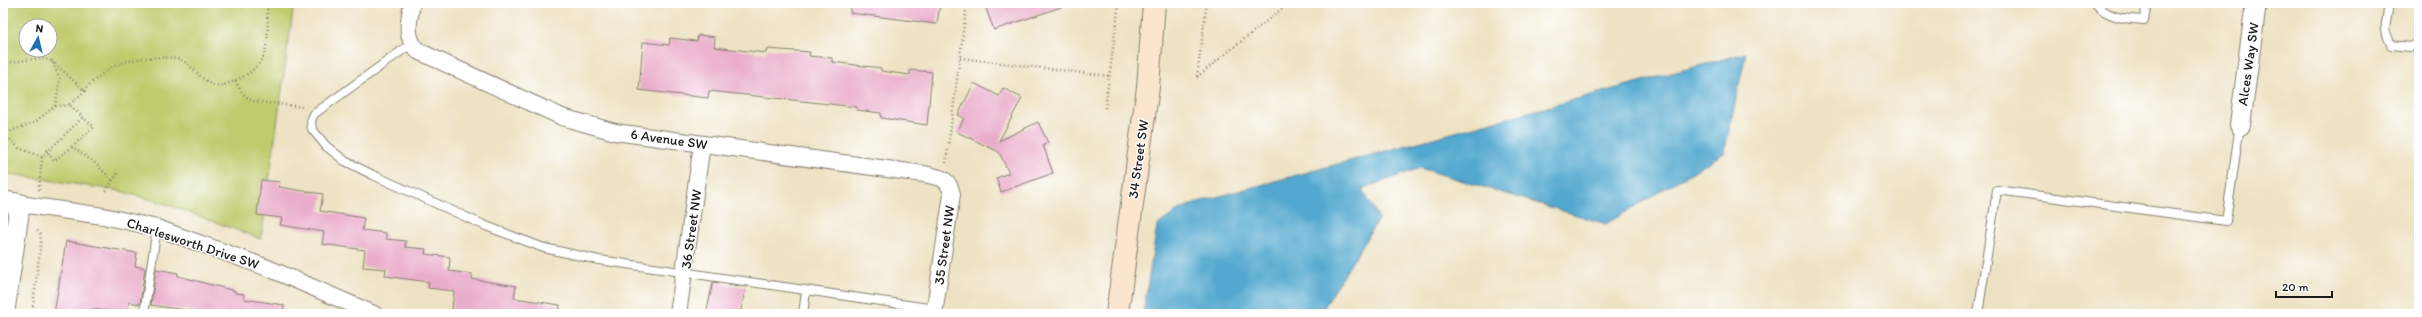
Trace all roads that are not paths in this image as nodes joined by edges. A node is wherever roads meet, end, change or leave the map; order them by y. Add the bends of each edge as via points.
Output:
1 (412, 3) edge
2 (1154, 3) edge
3 (2095, 3) edge
4 (2147, 3) edge
5 (2256, 3) edge
6 (2389, 3) edge
7 (2419, 42) edge
8 (411, 44) junction
9 (2240, 126) joint
10 (702, 144) junction
11 (944, 179) joint
12 (11, 202) edge
13 (157, 228) junction
14 (684, 273) junction
15 (806, 291) junction
16 (935, 311) edge
17 (4, 314) edge
18 (144, 314) edge
19 (374, 314) edge
20 (678, 314) edge
21 (803, 314) edge
22 (1117, 314) edge
23 (1978, 314) edge

1 - 8 street via 408,30
2 - 22 main road, 34 Street SW via 1146,102
3 - 4 lane via 2103,12 2118,18 2144,20
5 - 9 street, Alces Way SW
6 - 7 lane via 2386,30 2391,45 2410,47
8 - 10 street, 6 Avenue SW via 424,54 577,122 615,132
8 - 14 lane via 314,114 311,121 312,129 326,146 345,162 486,226 544,248 599,260
9 - 23 lane via 2226,221 1997,190
10 - 11 street, 6 Avenue SW via 924,174
10 - 14 street, 36 Street NW
11 - 16 street, 35 Street NW via 950,184 952,194
12 - 13 street, Charlesworth Drive SW via 103,216
12 - 17 street
13 - 18 lane
13 - 19 street, Charlesworth Drive SW via 281,273
14 - 15 lane
14 - 20 street, 36 Street NW
15 - 16 lane
15 - 21 lane

